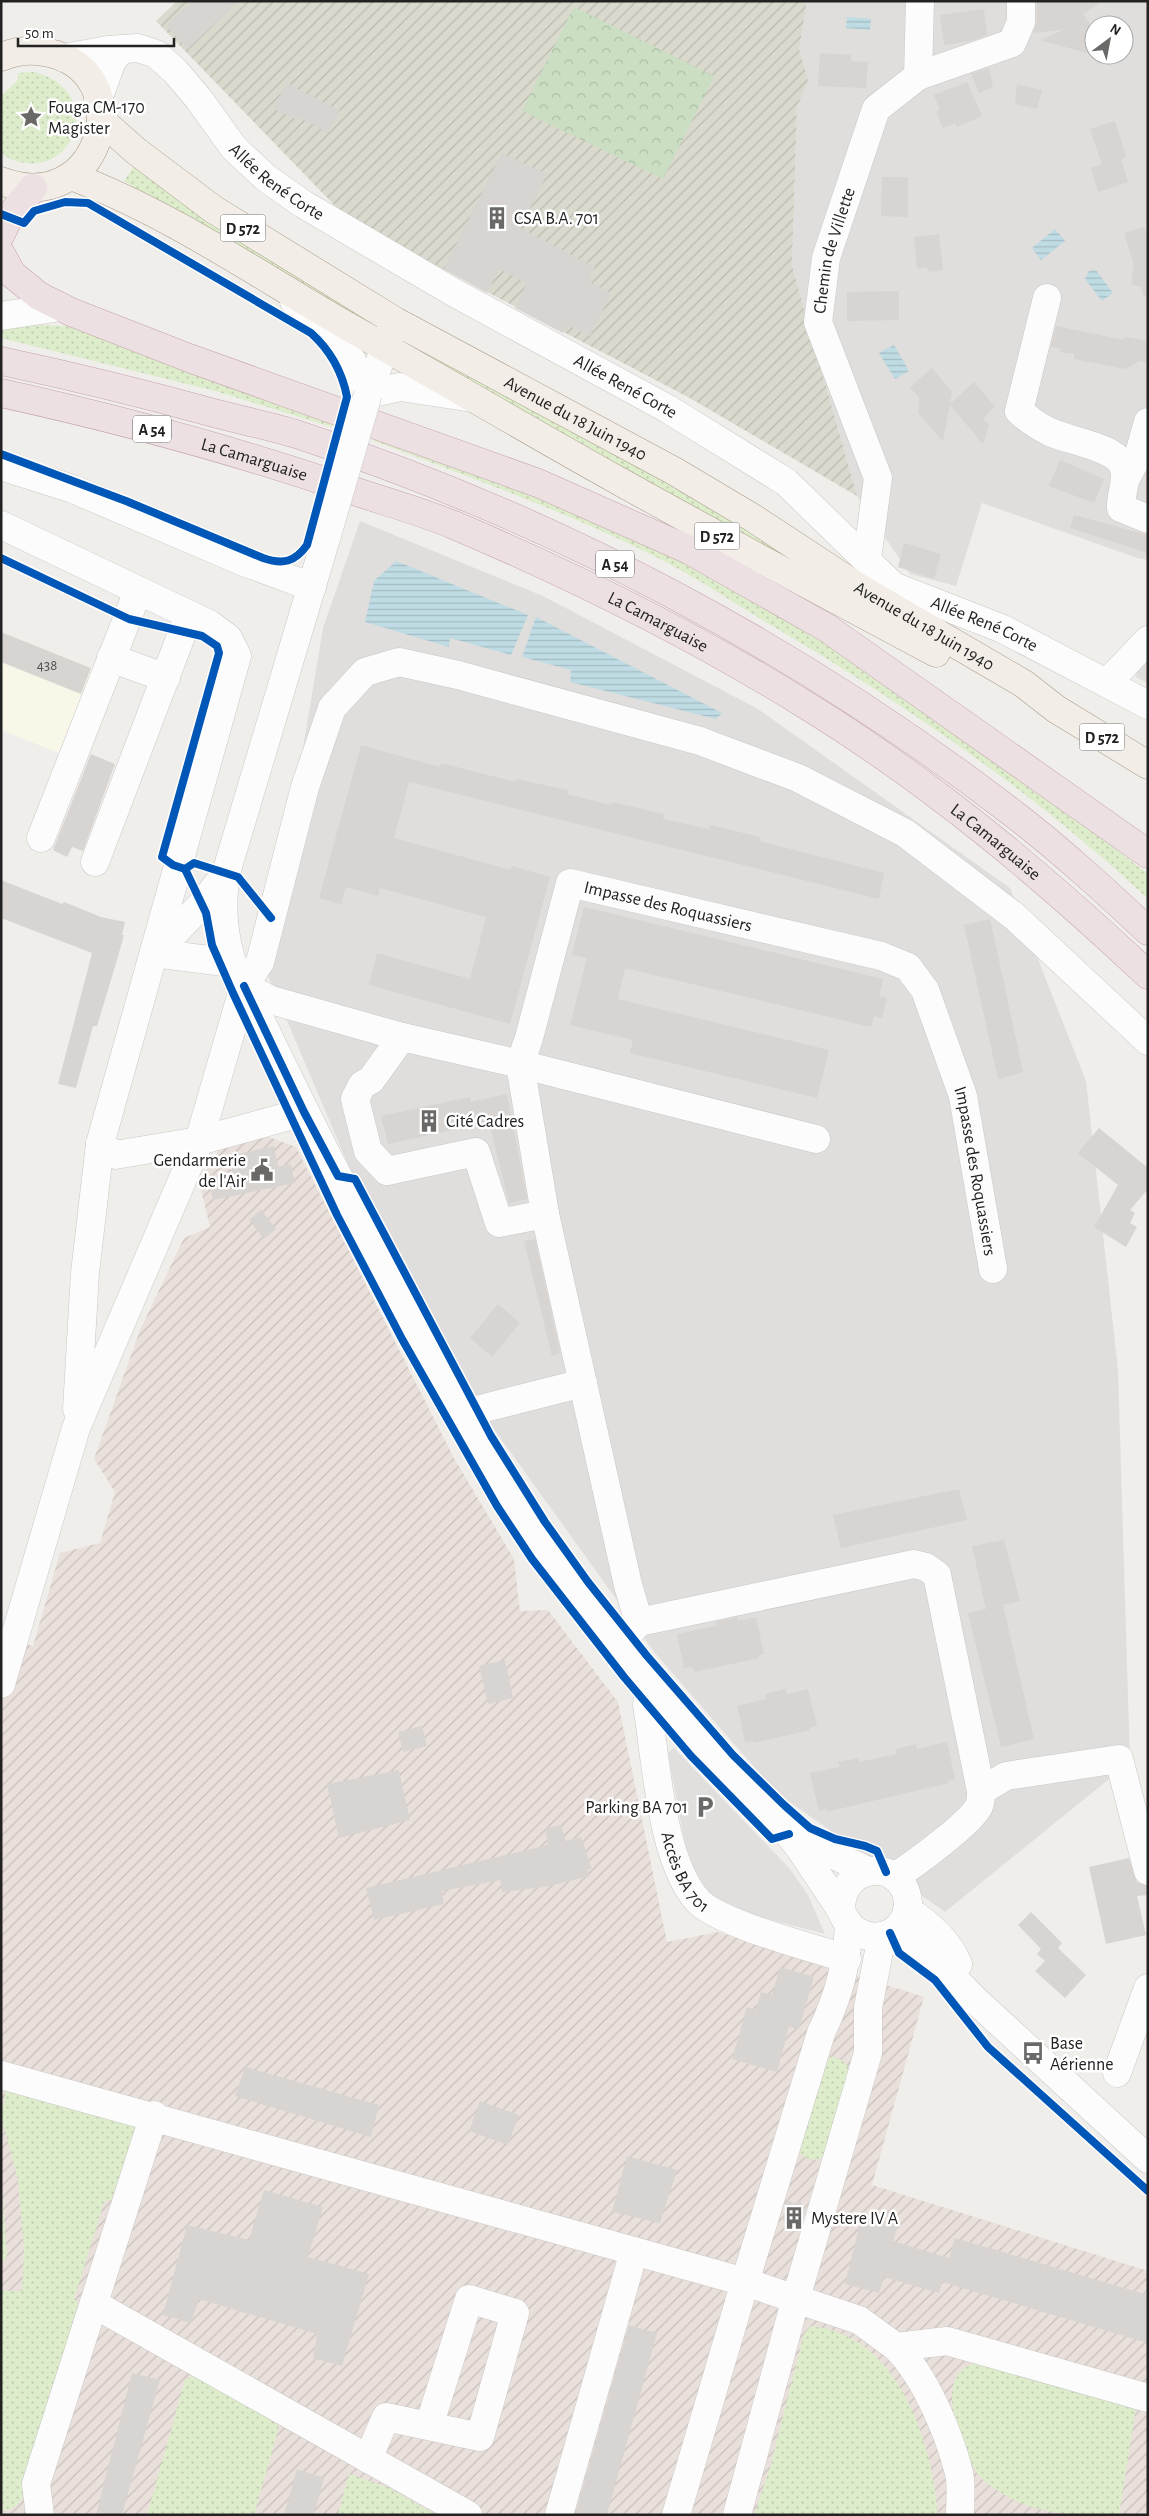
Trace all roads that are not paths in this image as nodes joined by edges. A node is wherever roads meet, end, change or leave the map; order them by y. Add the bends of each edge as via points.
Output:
1 (920, 1) edge
2 (1022, 1) edge
3 (121, 50) junction
4 (6, 51) edge
5 (64, 58) junction
6 (918, 76) junction
7 (100, 109) junction
8 (71, 176) junction
9 (1, 181) edge
10 (33, 188) junction
11 (1, 234) edge
12 (1, 254) edge
13 (277, 286) junction
14 (1047, 298) dead end
15 (61, 307) junction
16 (1, 316) edge
17 (394, 321) junction
18 (386, 347) junction
19 (1, 360) edge
20 (1, 393) edge
21 (368, 394) junction
22 (473, 398) junction
23 (1, 410) edge
24 (1148, 422) edge
25 (1, 466) edge
26 (301, 473) junction
27 (1126, 478) junction
28 (1148, 519) edge
29 (1, 525) edge
30 (862, 555) junction
31 (312, 587) junction
32 (138, 592) junction
33 (189, 615) junction
34 (1148, 640) edge
35 (111, 658) junction
36 (166, 678) junction
37 (1107, 683) junction
38 (1148, 705) edge
39 (1056, 710) junction
40 (1148, 765) edge
41 (41, 838) dead end
42 (1148, 854) edge
43 (95, 862) dead end
44 (226, 873) junction
45 (1148, 931) edge
46 (154, 954) junction
47 (238, 974) junction
48 (1148, 975) edge
49 (402, 1037) junction
50 (1148, 1040) edge
51 (520, 1064) junction
52 (304, 1112) junction
53 (816, 1138) dead end
54 (199, 1141) junction
55 (100, 1144) junction
56 (545, 1214) junction
57 (993, 1269) dead end
58 (583, 1383) junction
59 (466, 1413) junction
60 (76, 1428) junction
61 (639, 1622) junction
62 (618, 1646) junction
63 (1, 1684) edge
64 (650, 1686) junction
65 (982, 1791) junction
66 (789, 1834) junction
67 (1147, 1862) edge
68 (868, 1871) junction
69 (894, 1877) junction
70 (845, 1917) junction
71 (896, 1925) junction
72 (847, 1959) junction
73 (1148, 1988) edge
74 (1117, 2073) dead end
75 (1, 2075) edge
76 (154, 2115) junction
77 (1148, 2159) edge
78 (634, 2251) junction
79 (745, 2282) junction
80 (796, 2298) junction
81 (94, 2304) junction
82 (896, 2347) junction
83 (1148, 2398) edge
84 (428, 2426) junction
85 (368, 2458) junction
86 (40, 2515) edge
87 (468, 2515) edge
88 (559, 2515) edge
89 (676, 2515) edge
90 (737, 2515) edge
91 (960, 2515) edge

1 - 6 street
2 - 6 street, Chemin de Villette via 1022,22 1012,43
3 - 5 street, Allée René Corte
3 - 7 street via 112,61
3 - 30 street, Allée René Corte via 138,48 156,54 175,70 234,148 266,178 304,204 453,292 668,409 786,482
4 - 5 main road via 41,50
5 - 7 main road via 91,82
6 - 30 street, Chemin de Villette via 876,109 826,258 818,322 878,478 868,552
7 - 8 main road via 98,142
7 - 17 main road, Avenue du 18 Juin 1940 / D 572 via 143,157 213,209
8 - 10 main road via 53,185
8 - 13 main road, Avenue du 18 Juin 1940 / D 572 via 150,209
9 - 10 main road
10 - 11 highway via 9,217
12 - 15 highway via 12,274 39,296
13 - 18 main road, Avenue du 18 Juin 1940 / D 572
13 - 21 street via 349,355
14 - 27 street via 1019,411 1048,432 1111,454 1123,466
15 - 16 street
15 - 42 highway via 189,358 538,483 689,550 827,628
17 - 18 street
17 - 39 main road, Avenue du 18 Juin 1940 / D 572 via 753,518 858,587 1024,684
18 - 21 street
18 - 22 main road, Avenue du 18 Juin 1940 / D 572
19 - 45 highway, La Camarguaise / A 54 via 297,435 456,494 587,550 723,621 825,681 933,754 1018,817
20 - 26 highway, La Camarguaise / A 54 via 195,440
21 - 22 street via 400,387
21 - 31 street, bridge
22 - 39 main road, Avenue du 18 Juin 1940 / D 572 via 762,561 994,684
23 - 26 highway via 220,462
24 - 27 street via 1139,454
25 - 31 street via 73,489 244,562
26 - 48 highway, La Camarguaise / A 54 via 451,524 713,650 811,708 908,774 998,842 1076,907
27 - 28 street via 1120,498 1121,508
29 - 32 street
30 - 37 street, Allée René Corte via 893,586 1004,629
31 - 44 street
32 - 33 street
32 - 35 street
33 - 36 street
33 - 46 street via 228,638 236,656
34 - 37 street
35 - 36 street
35 - 41 street
36 - 43 street
37 - 38 street, Allée René Corte
39 - 40 main road, Avenue du 18 Juin 1940 / D 572
44 - 46 street via 202,904
44 - 47 street via 222,893 225,928
46 - 47 street
46 - 55 street via 143,983
47 - 49 street via 271,1000
47 - 50 street via 260,962 305,787 332,708 365,672 398,662 458,675 700,741 798,778 905,833 1014,916
47 - 52 street
47 - 54 street
49 - 51 street
49 - 56 street via 371,1080 362,1085 355,1099 368,1151 387,1171 476,1152 499,1223
51 - 53 street
51 - 56 street
51 - 57 street, Impasse des Roquassiers via 570,883 880,956 908,967 924,990 964,1096
52 - 54 street
52 - 59 street
54 - 55 street via 115,1155
54 - 60 street
55 - 60 street via 85,1273
56 - 58 street
58 - 59 street
58 - 61 street
59 - 62 street via 531,1524
60 - 63 street
61 - 62 street
61 - 65 street via 914,1564 926,1567 937,1575
62 - 64 street
64 - 66 street
64 - 72 street, Accès BA 701 via 647,1705 669,1842 679,1873 699,1902 735,1923
65 - 67 street via 1006,1776 1119,1759
65 - 69 street via 979,1807 962,1824 918,1863
66 - 68 street
66 - 70 street
68 - 69 street via 886,1872
68 - 70 street via 857,1875 845,1888 841,1898
69 - 71 street via 908,1898
70 - 71 street via 858,1933 870,1936
70 - 72 street
71 - 77 street
71 - 80 street via 868,2008 868,2053
72 - 79 street via 838,1997 821,2034
73 - 74 street
75 - 76 street
76 - 78 street
76 - 81 street
78 - 79 street
78 - 88 street
79 - 80 street
79 - 89 street
80 - 82 street via 859,2320
80 - 90 street
81 - 85 street
81 - 86 street via 36,2484
82 - 83 street via 947,2341
82 - 91 street via 905,2356 936,2408 960,2474
84 - 84 street via 480,2437 515,2313 469,2299
84 - 85 street via 386,2417
85 - 87 street

